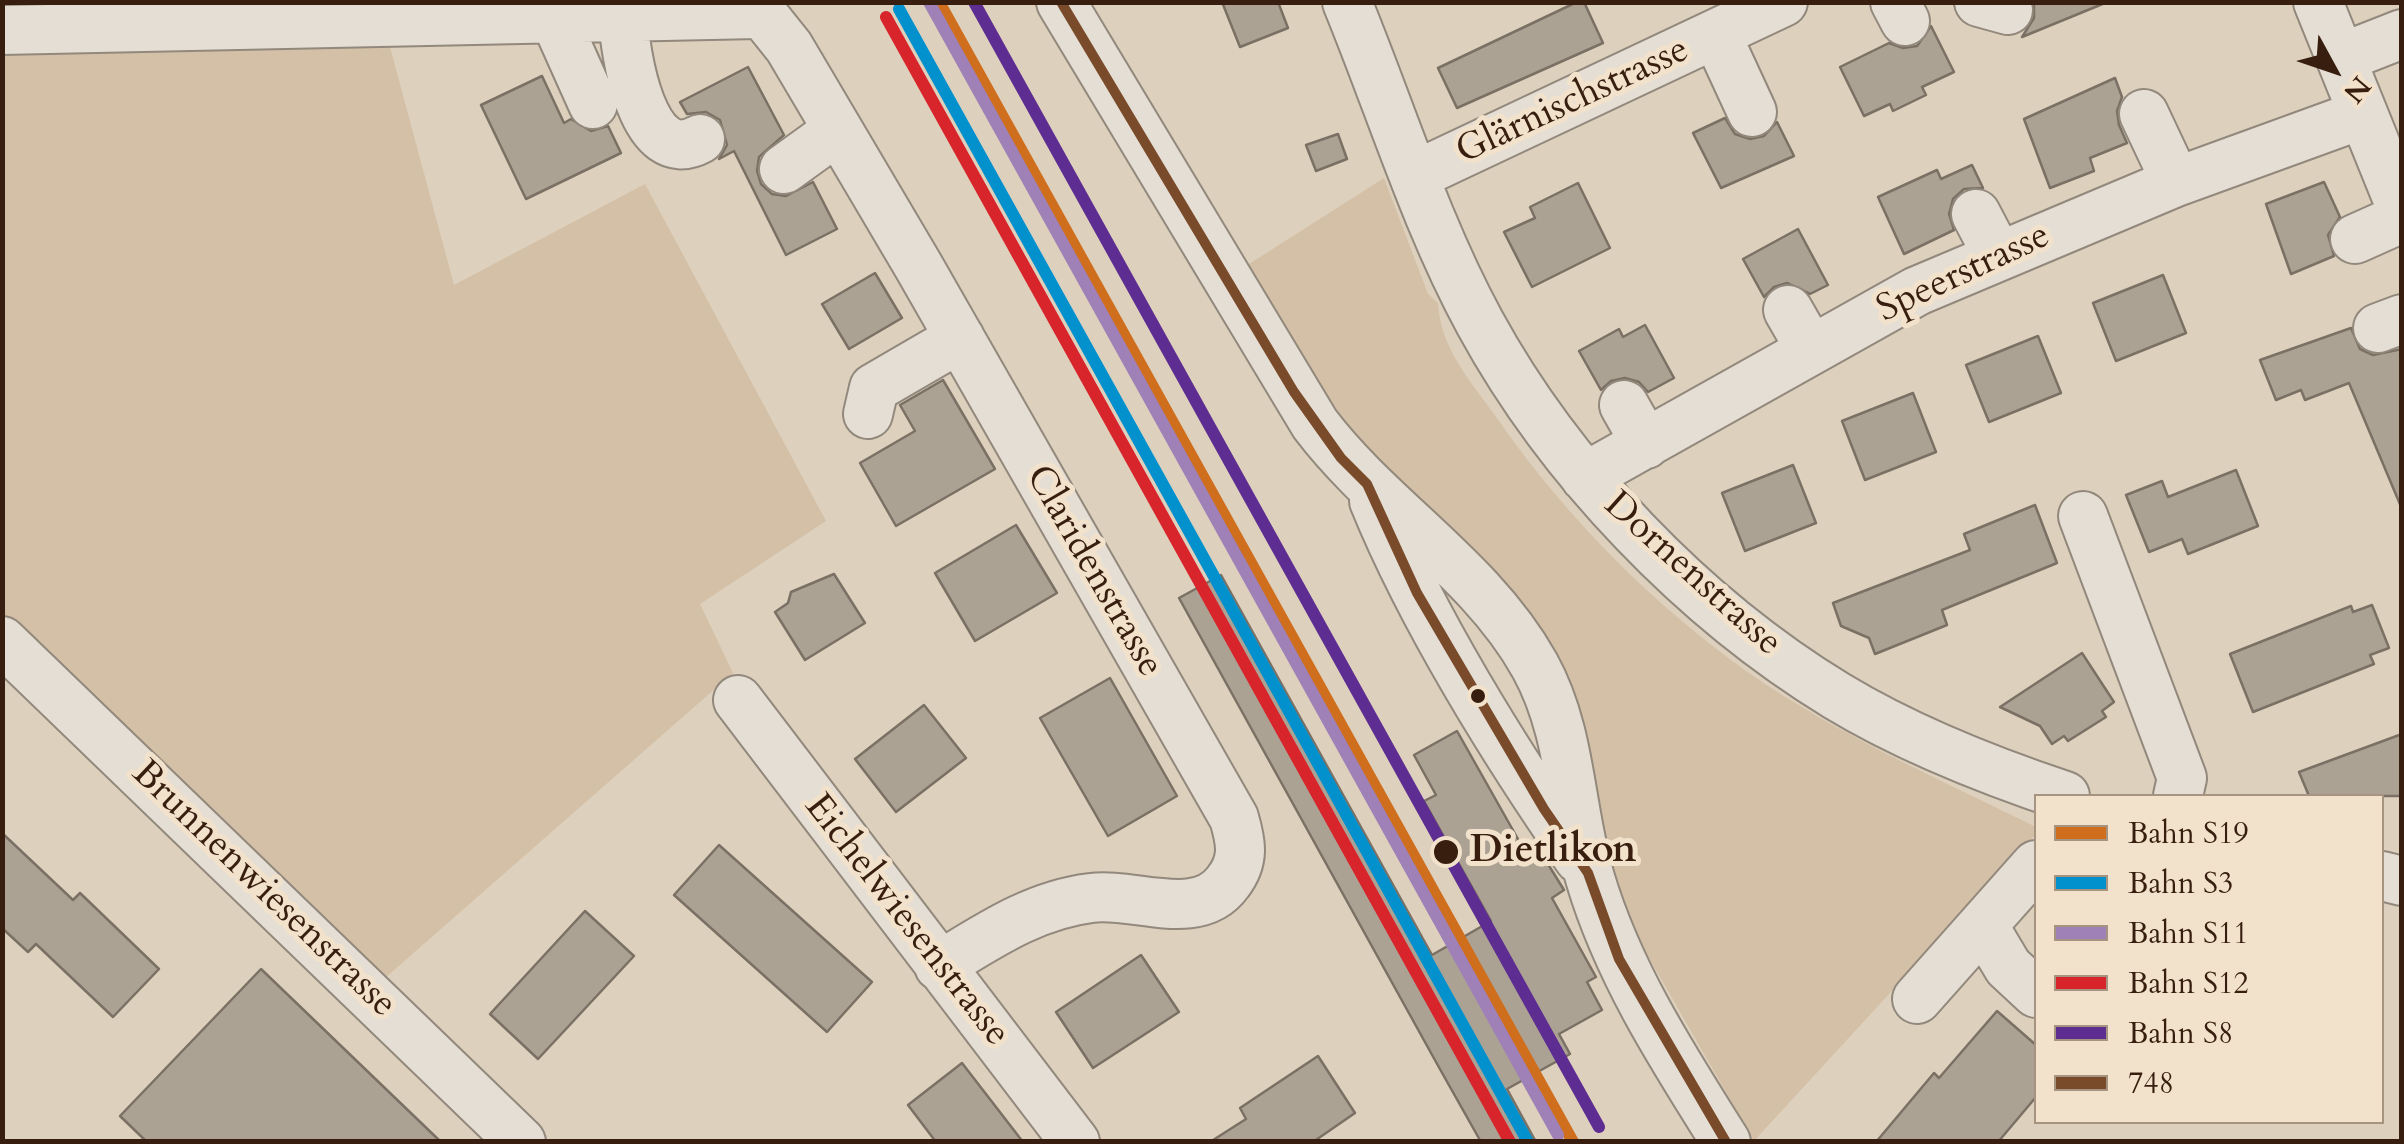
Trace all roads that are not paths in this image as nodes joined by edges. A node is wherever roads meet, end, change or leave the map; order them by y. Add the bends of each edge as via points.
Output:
1 (1061, 2) edge
2 (1783, 2) edge
3 (2318, 2) edge
4 (756, 8) edge
5 (1360, 8) edge
6 (339, 12) edge
7 (248, 14) edge
8 (78, 15) edge
9 (623, 16) junction
10 (554, 17) junction
11 (5, 21) edge
12 (1716, 34) junction
13 (2402, 34) edge
14 (2340, 58) junction
15 (593, 104) dead end
16 (1752, 112) dead end
17 (2144, 114) dead end
18 (838, 130) junction
19 (2381, 136) edge
20 (700, 139) dead end
21 (784, 169) dead end
22 (1416, 175) junction
23 (2176, 182) junction
24 (2402, 210) edge
25 (2402, 218) edge
26 (2355, 239) dead end
27 (960, 338) junction
28 (868, 414) dead end
29 (1585, 477) junction
30 (1368, 484) junction
31 (2083, 516) dead end
32 (2, 640) edge
33 (738, 700) dead end
34 (2060, 794) edge
35 (2178, 794) edge
36 (2034, 867) edge
37 (1588, 872) junction
38 (1983, 926) junction
39 (938, 966) junction
40 (2034, 990) edge
41 (1917, 999) dead end
42 (521, 1142) edge
43 (1075, 1142) edge
44 (1726, 1142) edge

1 - 30 street via 1294,392 1340,458
2 - 12 street, Glärnischstrasse
3 - 14 street
4 - 9 street
4 - 18 street, Claridenstrasse via 789,48
5 - 22 street, Dornenstrasse
6 - 7 street
6 - 10 street
7 - 8 street
8 - 11 street
9 - 10 street
9 - 20 street via 624,50 657,134 674,146
10 - 15 street
12 - 16 street
12 - 22 street, Glärnischstrasse
13 - 14 street
14 - 19 street
17 - 23 street
18 - 21 street
18 - 27 street, Claridenstrasse
19 - 23 street, Speerstrasse
19 - 24 street
22 - 29 street, Dornenstrasse via 1478,320
23 - 29 street, Speerstrasse via 1987,235 1917,291 1799,330 1635,424
25 - 26 street
27 - 28 street via 874,388
27 - 39 street, Claridenstrasse via 1234,818 1242,848 1222,890 1200,902 1108,887 1092,898 1029,913
29 - 34 street, Dornenstrasse via 1703,594 1837,696 1941,750
30 - 37 street via 1417,593
30 - 37 street via 1472,582 1535,666 1564,742
31 - 35 street via 2182,778
32 - 42 street, Brunnenwiesenstrasse
33 - 39 street, Eichelwiesenstrasse
36 - 38 street
37 - 44 street via 1619,959
38 - 40 street via 2008,966
38 - 41 street
39 - 43 street, Eichelwiesenstrasse

